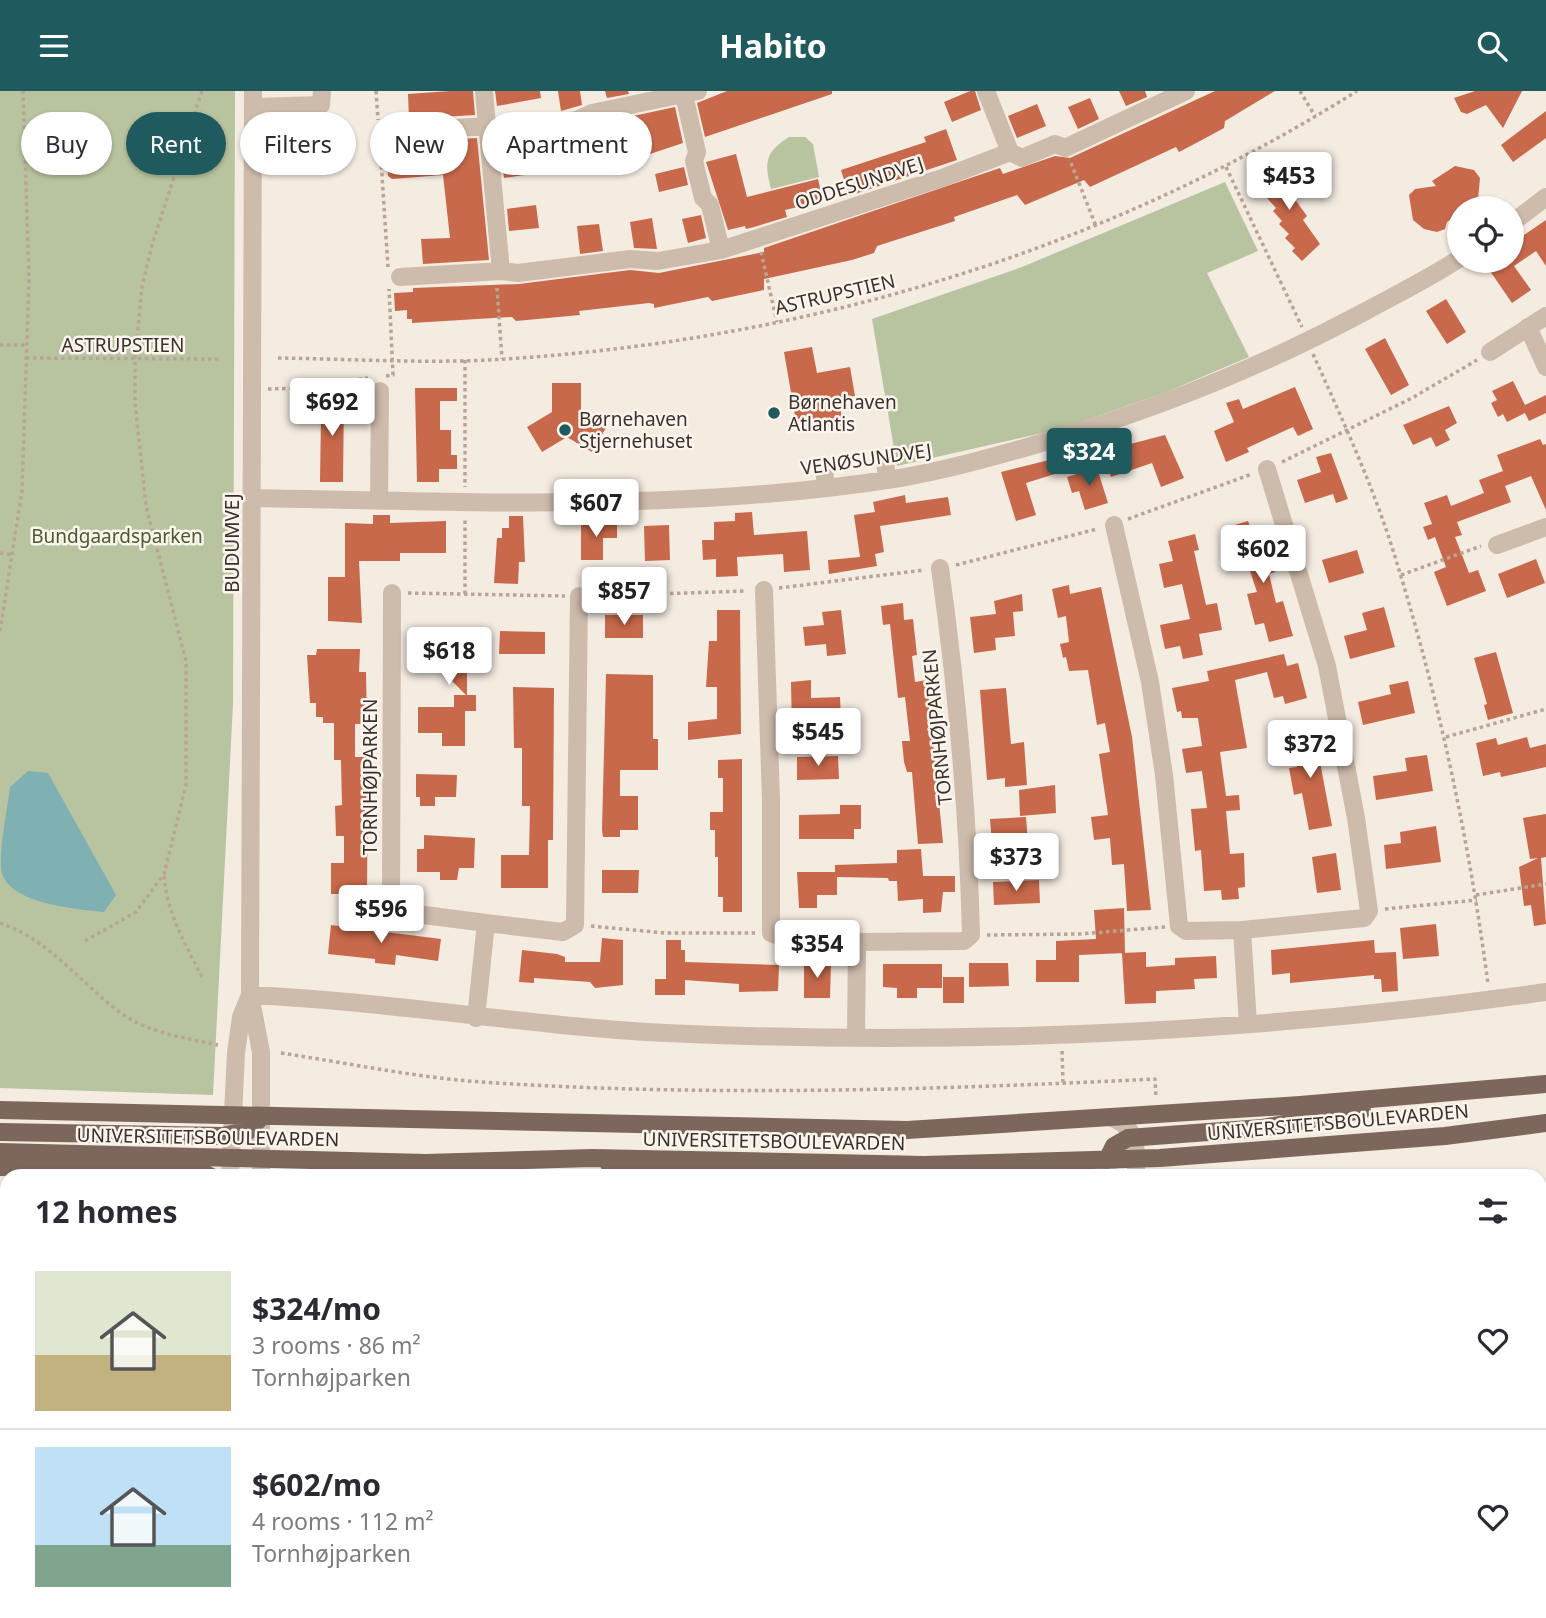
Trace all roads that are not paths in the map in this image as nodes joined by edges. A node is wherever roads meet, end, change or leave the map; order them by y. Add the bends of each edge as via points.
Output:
1 (322, 91) edge
2 (484, 91) edge
3 (986, 91) edge
4 (1186, 91) edge
5 (685, 93) edge
6 (253, 99) edge
7 (486, 112) edge
8 (597, 112) edge
9 (1010, 152) junction
10 (491, 175) edge
11 (1546, 197) edge
12 (1524, 214) edge
13 (720, 250) junction
14 (1447, 265) edge
15 (498, 271) junction
16 (400, 277) dead end
17 (1546, 316) edge
18 (1528, 327) junction
19 (1490, 352) road end
20 (1546, 367) edge
21 (377, 382) road end
22 (884, 461) dead end
23 (1268, 468) road end
24 (887, 480) junction
25 (253, 498) junction
26 (379, 501) junction
27 (1114, 524) road end
28 (1546, 527) edge
29 (1497, 545) road end
30 (940, 568) road end
31 (764, 590) road end
32 (392, 593) road end
33 (579, 596) road end
34 (486, 923) junction
35 (1242, 930) junction
36 (857, 942) junction
37 (1546, 992) edge
38 (250, 995) junction
39 (476, 1018) junction
40 (1248, 1024) junction
41 (856, 1037) junction
42 (1546, 1084) edge
43 (1412, 1095) junction
44 (0, 1110) edge
45 (235, 1116) junction
46 (1109, 1117) junction
47 (1546, 1123) edge
48 (262, 1125) junction
49 (0, 1132) edge
50 (234, 1135) junction
51 (1135, 1137) junction
52 (0, 1152) edge
53 (592, 1158) junction
54 (0, 1167) edge
55 (230, 1167) edge
56 (261, 1167) edge
57 (1136, 1167) edge
58 (1108, 1168) edge
59 (98, 1169) edge
60 (623, 1169) edge

1 - 6 street via 321,105
2 - 7 street
3 - 9 street
4 - 9 street, ODDESUNDVEJ via 1065,148 1055,144 1022,158
5 - 8 street
5 - 13 street via 702,198 710,205
6 - 25 street, BUDUMVEJ
9 - 13 street, ODDESUNDVEJ
10 - 15 street
11 - 12 street
13 - 15 street, ODDESUNDVEJ via 658,261 630,259 517,273
14 - 24 street, VENØSUNDVEJ via 1308,342 1239,374 1110,423 977,462
15 - 16 street, ODDESUNDVEJ
17 - 18 street
18 - 19 street
18 - 20 street
21 - 26 street
22 - 24 street
23 - 35 street via 1327,666 1369,911 1364,918
24 - 26 street, VENØSUNDVEJ via 825,478 735,496 590,492 466,501
25 - 26 street, VENØSUNDVEJ
25 - 38 street, BUDUMVEJ
27 - 35 street via 1150,683 1179,926 1186,931
28 - 29 street
30 - 36 street, TORNHØJPARKEN via 956,677 971,935 964,941
31 - 36 street via 771,933 785,939
32 - 34 street, TORNHØJPARKEN via 391,903 401,912
33 - 34 street, TORNHØJPARKEN via 575,925 563,932
34 - 39 street
35 - 40 street
36 - 41 street
37 - 40 street
38 - 39 street
38 - 45 street, BUDUMVEJ via 241,1017 236,1053
38 - 48 street, BUDUMVEJ via 261,1052
39 - 41 street via 666,1033
40 - 41 street
42 - 43 main road, UNIVERSITETSBOULEVARDEN
43 - 46 main road, UNIVERSITETSBOULEVARDEN
43 - 51 main road via 1384,1106 1262,1128
44 - 45 main road, UNIVERSITETSBOULEVARDEN
45 - 48 main road, UNIVERSITETSBOULEVARDEN
45 - 50 street, BUDUMVEJ
46 - 48 main road, UNIVERSITETSBOULEVARDEN via 907,1130
46 - 51 street via 1128,1126
47 - 57 main road, UNIVERSITETSBOULEVARDEN
48 - 50 main road
48 - 56 street, BUDUMVEJ
49 - 50 main road
50 - 55 street, BUDUMVEJ
51 - 57 street
51 - 58 main road via 1119,1141
52 - 55 main road, UNIVERSITETSBOULEVARDEN
53 - 56 main road, UNIVERSITETSBOULEVARDEN
53 - 58 main road, UNIVERSITETSBOULEVARDEN
53 - 60 main road
54 - 59 main road
55 - 56 main road, UNIVERSITETSBOULEVARDEN
57 - 58 main road, UNIVERSITETSBOULEVARDEN

